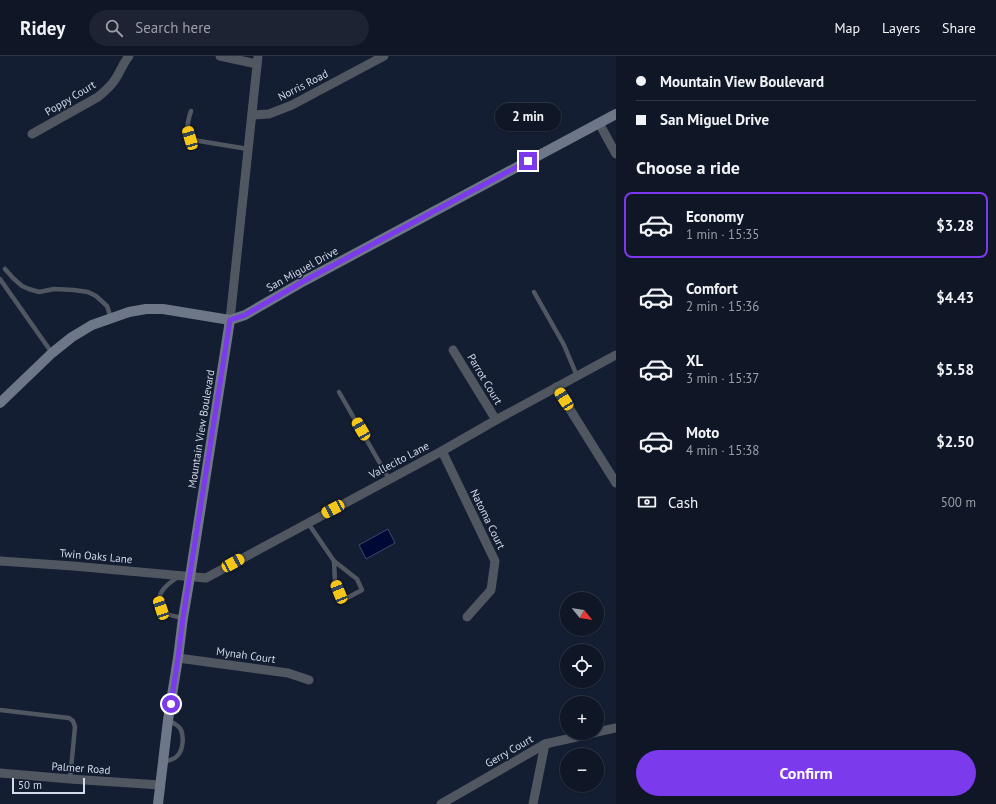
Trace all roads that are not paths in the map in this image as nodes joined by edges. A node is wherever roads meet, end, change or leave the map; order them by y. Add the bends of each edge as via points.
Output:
1 (129, 56) edge
2 (220, 56) edge
3 (384, 56) edge
4 (258, 60) edge
5 (191, 111) dead end
6 (616, 114) edge
7 (252, 115) junction
8 (599, 123) junction
9 (32, 134) dead end
10 (248, 149) junction
11 (616, 154) edge
12 (5, 269) dead end
13 (0, 280) edge
14 (534, 292) dead end
15 (111, 318) junction
16 (230, 320) junction
17 (454, 350) dead end
18 (52, 354) junction
19 (616, 355) edge
20 (577, 376) junction
21 (556, 387) junction
22 (339, 392) dead end
23 (0, 404) edge
24 (496, 420) junction
25 (442, 451) junction
26 (389, 480) junction
27 (616, 483) edge
28 (308, 523) junction
29 (334, 560) junction
30 (0, 562) edge
31 (185, 576) junction
32 (467, 617) dead end
33 (183, 618) junction
34 (178, 658) junction
35 (309, 680) dead end
36 (0, 710) edge
37 (168, 720) junction
38 (616, 728) edge
39 (604, 731) edge
40 (563, 740) edge
41 (545, 744) junction
42 (163, 762) junction
43 (0, 773) edge
44 (70, 780) junction
45 (160, 785) junction
46 (158, 804) edge
47 (441, 804) edge
48 (533, 804) edge

1 - 9 street, Poppy Court via 107,89
2 - 4 street
3 - 7 street, Norris Road via 292,105 269,114
4 - 7 street, Mountain View Boulevard
5 - 10 lane via 187,122 190,138 193,140
6 - 8 street, San Miguel Drive
7 - 10 street, Mountain View Boulevard
8 - 11 street
8 - 16 street, San Miguel Drive via 318,273 245,315
10 - 16 street, Mountain View Boulevard
12 - 15 lane via 22,286 39,292 54,289 88,292 107,306
13 - 18 lane
14 - 20 lane via 564,345
15 - 16 street via 146,309 163,309
15 - 18 street via 92,325 72,337
16 - 31 street, Mountain View Boulevard
17 - 24 street, Parrot Court
18 - 23 street
19 - 20 street, Vallecito Lane
20 - 21 street, Vallecito Lane
21 - 24 street, Vallecito Lane
21 - 27 street
22 - 26 lane
24 - 25 street, Vallecito Lane
25 - 26 street, Vallecito Lane
25 - 32 street, Natoma Court via 495,561 491,590
26 - 28 street, Vallecito Lane
28 - 29 lane
28 - 31 street, Vallecito Lane via 206,578
29 - 29 lane via 356,579 362,590 348,598 339,592 335,582
30 - 31 street, Twin Oaks Lane
31 - 33 street, Mountain View Boulevard
31 - 33 lane via 166,587 158,600 166,614
33 - 34 street, Mountain View Boulevard
34 - 35 street, Mynah Court via 288,673
34 - 37 street, Mountain View Boulevard
36 - 44 lane via 71,719 75,727
37 - 42 street, Mountain View Boulevard
37 - 42 lane via 178,725 181,730 182,745 178,755
38 - 39 street
40 - 41 street, Gerry Court
41 - 47 street, Gerry Court
41 - 48 street
42 - 45 street, Mountain View Boulevard
43 - 44 street, Palmer Road
44 - 45 street, Palmer Road
45 - 46 street, Mountain View Boulevard

